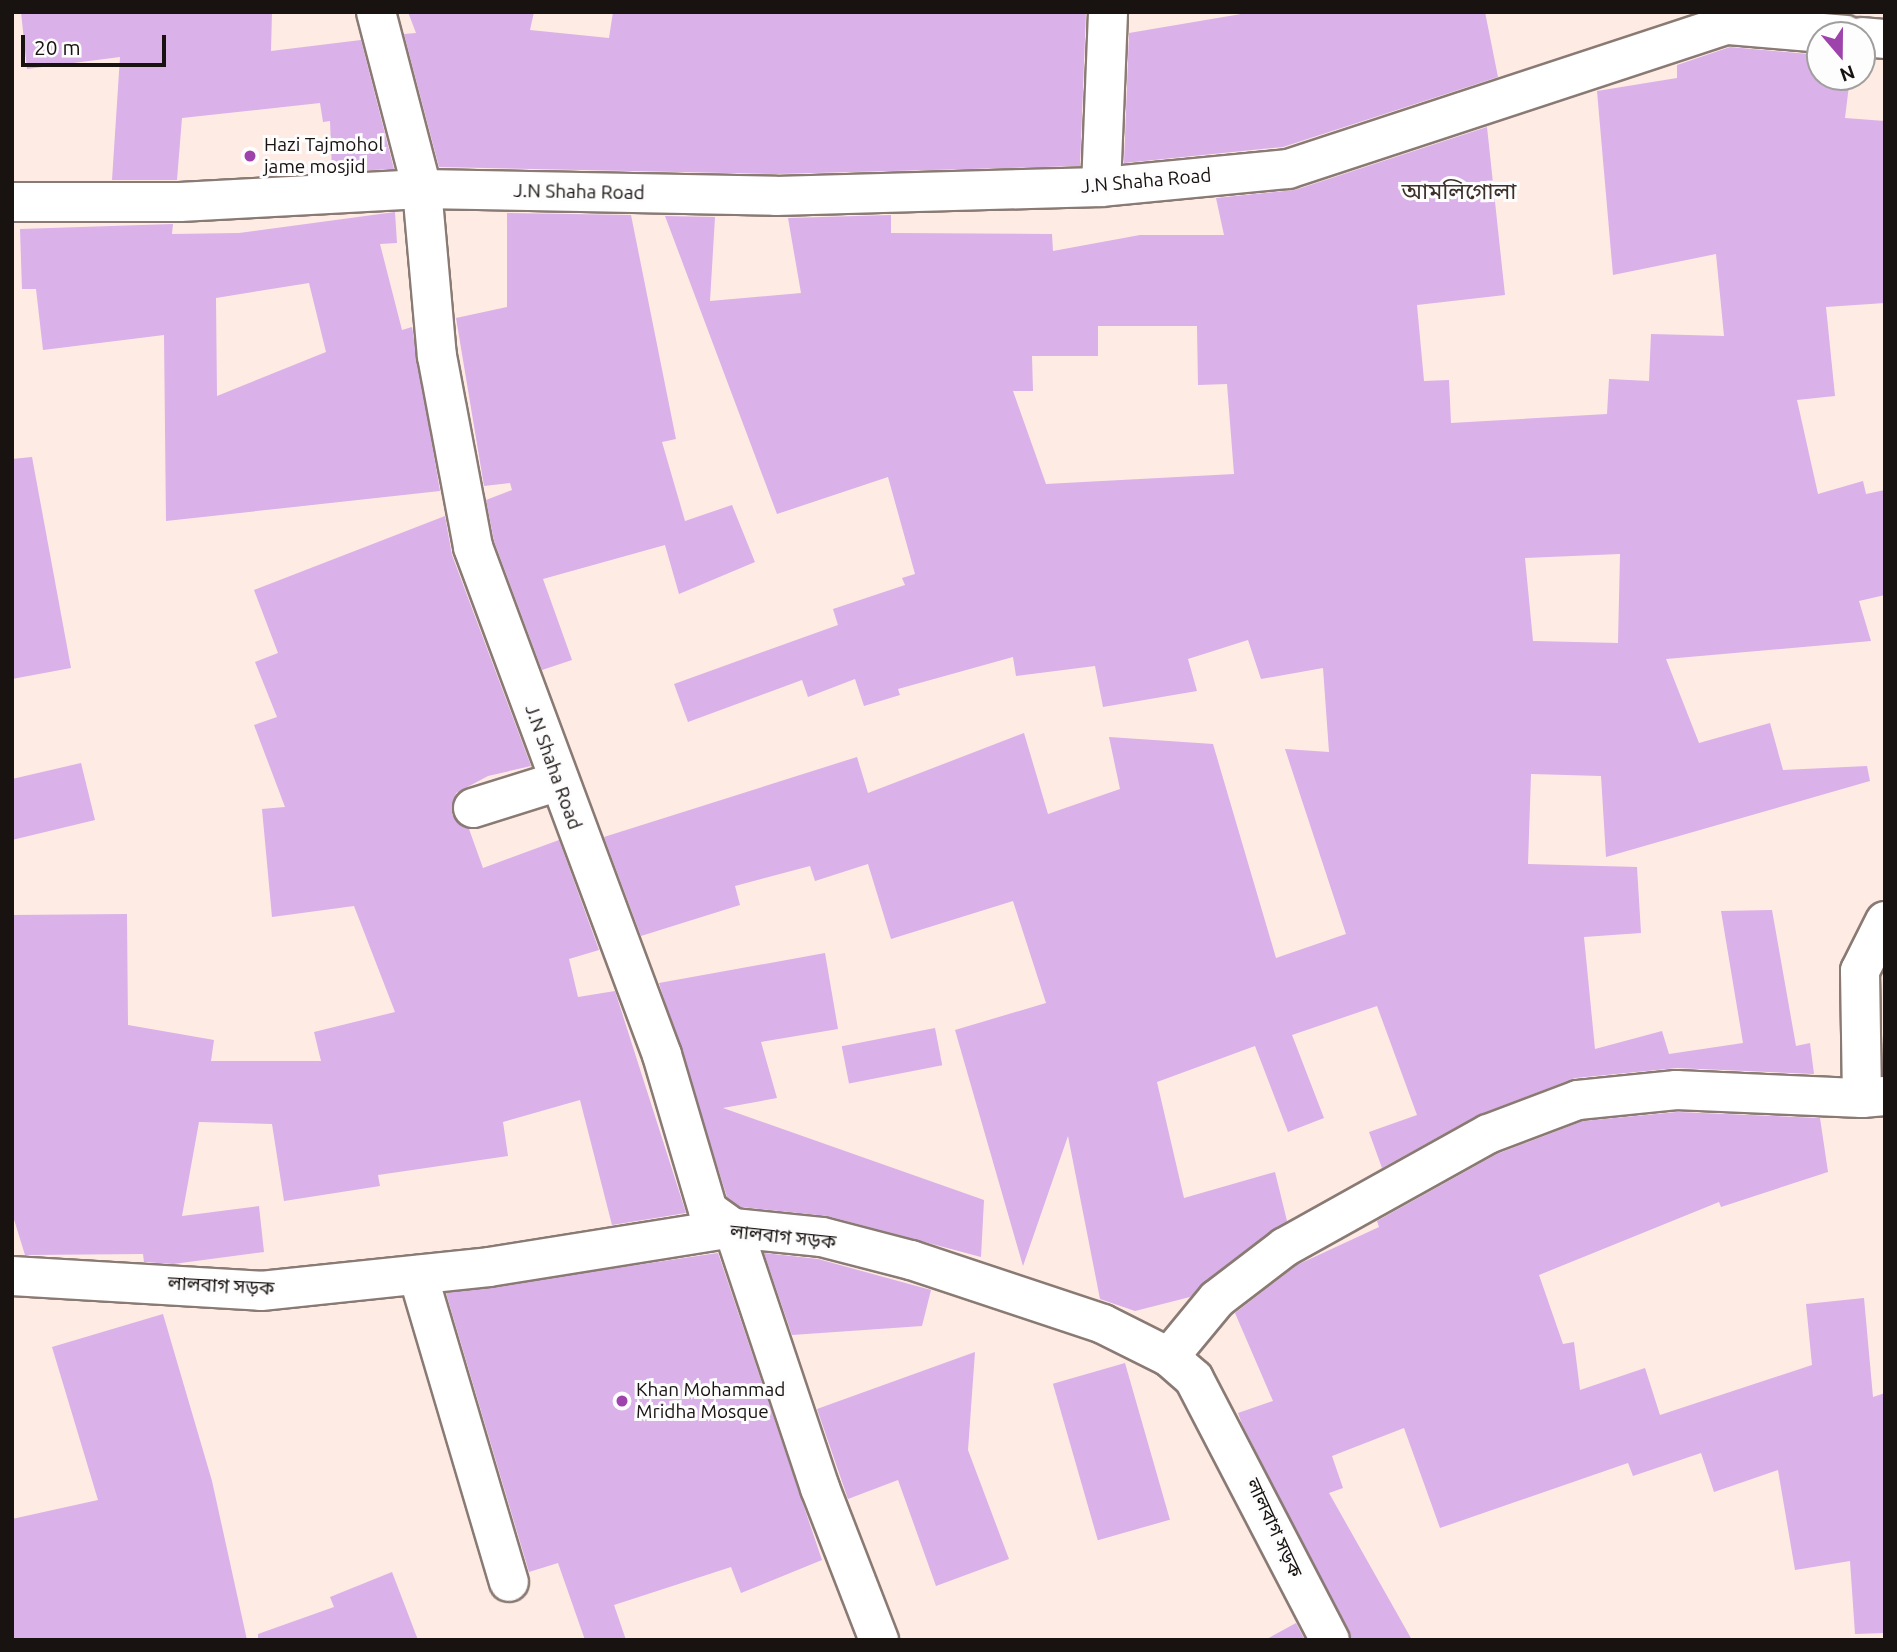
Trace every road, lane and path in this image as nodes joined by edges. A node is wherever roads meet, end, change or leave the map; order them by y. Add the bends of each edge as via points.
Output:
1 (1108, 12) edge
2 (382, 15) edge
3 (1806, 32) edge
4 (1101, 187) junction
5 (422, 189) junction
6 (12, 202) edge
7 (559, 780) junction
8 (473, 808) dead end
9 (1885, 921) edge
10 (1874, 1097) edge
11 (721, 1219) junction
12 (418, 1275) junction
13 (12, 1276) edge
14 (1169, 1357) junction
15 (509, 1582) dead end
16 (879, 1640) edge
17 (1330, 1640) edge

1 - 4 street
2 - 5 street, J.N Shaha Road
3 - 4 street, J.N Shaha Road via 1727,25 1288,169
4 - 5 street, J.N Shaha Road via 776,196
5 - 6 street, J.N Shaha Road via 180,202
5 - 7 street, J.N Shaha Road via 437,356 473,547
7 - 8 street
7 - 11 street, J.N Shaha Road
9 - 10 street via 1860,971
10 - 14 street via 1676,1090 1578,1100 1489,1134 1286,1247 1217,1299
11 - 12 street, লালবাগ সড়ক
11 - 14 street, লালবাগ সড়ক via 822,1237 911,1261 1103,1324
11 - 16 street, J.N Shaha Road
12 - 13 street, লালবাগ সড়ক via 261,1292
12 - 15 street
14 - 17 street, লালবাগ সড়ক via 1194,1379 1221,1423

